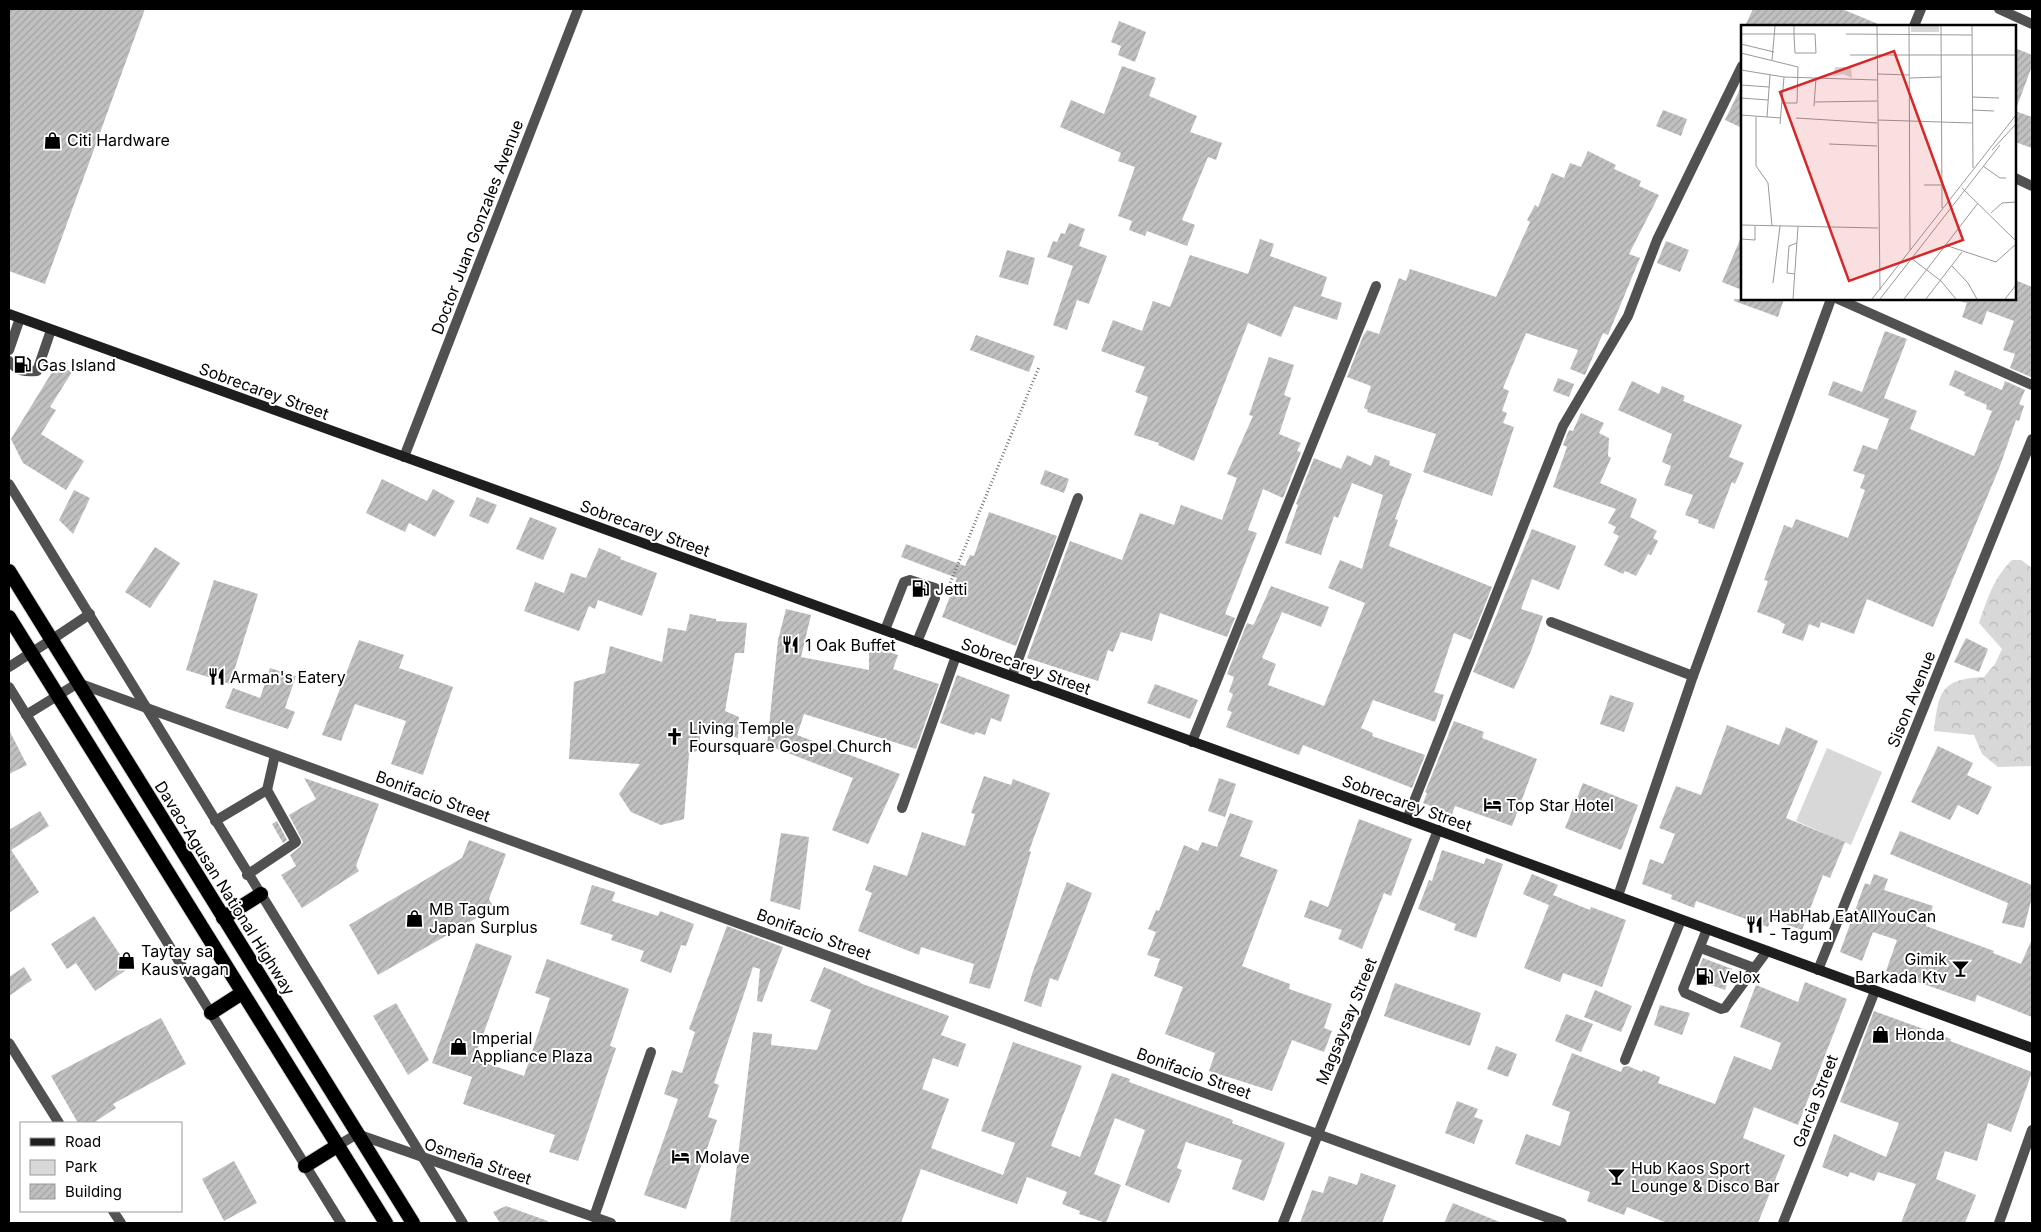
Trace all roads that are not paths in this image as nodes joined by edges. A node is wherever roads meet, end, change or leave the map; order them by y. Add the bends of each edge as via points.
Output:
1 (578, 9) edge
2 (1921, 9) edge
3 (1999, 9) edge
4 (2032, 24) edge
5 (1914, 25) edge
6 (1741, 68) edge
7 (2016, 178) edge
8 (2032, 186) edge
9 (1376, 286) dead end
10 (1831, 300) edge
11 (1840, 300) edge
12 (9, 314) edge
13 (20, 318) junction
14 (51, 330) junction
15 (9, 350) edge
16 (9, 361) edge
17 (2032, 385) edge
18 (2032, 439) edge
19 (404, 457) junction
20 (9, 484) edge
21 (1078, 498) dead end
22 (9, 571) edge
23 (90, 614) junction
24 (9, 617) edge
25 (1551, 622) dead end
26 (885, 630) junction
27 (51, 640) junction
28 (917, 642) junction
29 (31, 653) junction
30 (956, 656) junction
31 (9, 668) edge
32 (1012, 676) junction
33 (1693, 676) junction
34 (78, 683) junction
35 (9, 687) edge
36 (57, 696) junction
37 (148, 708) junction
38 (26, 715) junction
39 (1192, 742) junction
40 (276, 755) junction
41 (267, 790) junction
42 (902, 808) dead end
43 (1406, 819) junction
44 (215, 822) junction
45 (1438, 830) junction
46 (247, 875) junction
47 (261, 894) junction
48 (1618, 896) junction
49 (223, 918) junction
50 (1681, 920) junction
51 (1707, 929) junction
52 (1701, 948) junction
53 (1767, 951) junction
54 (1754, 968) junction
55 (1818, 970) junction
56 (1874, 991) junction
57 (242, 993) junction
58 (211, 1014) junction
59 (9, 1043) edge
60 (2032, 1048) edge
61 (651, 1052) dead end
62 (1624, 1060) dead end
63 (58, 1122) edge
64 (2032, 1130) edge
65 (357, 1134) junction
66 (1318, 1134) junction
67 (337, 1146) junction
68 (422, 1157) junction
69 (305, 1166) junction
70 (114, 1212) edge
71 (594, 1217) junction
72 (121, 1223) edge
73 (341, 1223) edge
74 (386, 1223) edge
75 (413, 1223) edge
76 (463, 1223) edge
77 (611, 1223) edge
78 (1283, 1223) edge
79 (1562, 1223) edge
80 (1783, 1223) edge
81 (1999, 1223) edge

1 - 19 street, Doctor Juan Gonzales Avenue
2 - 5 street
3 - 4 street
6 - 43 street via 1657,240 1628,316 1563,426
7 - 8 street
9 - 39 street
10 - 33 street
11 - 17 street
12 - 13 main road, Sobrecarey Street
13 - 14 main road, Sobrecarey Street
13 - 15 street
14 - 16 street via 37,371 25,372 14,368
14 - 19 main road, Sobrecarey Street
18 - 55 street, Sison Avenue
19 - 26 main road, Sobrecarey Street
20 - 23 street
21 - 32 street
22 - 27 highway, Davao-Agusan National Highway
23 - 27 street
23 - 37 street
24 - 29 highway
25 - 33 street
26 - 28 main road, Sobrecarey Street
26 - 28 street via 904,582 910,580 935,588 935,598
27 - 29 street
27 - 34 highway, Davao-Agusan National Highway
28 - 30 main road, Sobrecarey Street
29 - 31 street
29 - 36 highway
30 - 32 main road, Sobrecarey Street
30 - 42 street
32 - 39 main road, Sobrecarey Street
33 - 48 street
34 - 36 street
34 - 37 street, Bonifacio Street
34 - 49 highway, Davao-Agusan National Highway
35 - 38 street
36 - 38 street
36 - 57 highway
37 - 40 street, Bonifacio Street
37 - 44 street
38 - 58 street
39 - 43 main road, Sobrecarey Street
40 - 41 street
40 - 66 street, Bonifacio Street
41 - 44 street
41 - 46 street via 296,842
43 - 45 main road, Sobrecarey Street
44 - 46 street
45 - 48 main road, Sobrecarey Street
45 - 66 street, Magsaysay Street
46 - 47 street
47 - 49 highway
47 - 68 street
48 - 50 main road, Sobrecarey Street
49 - 65 highway, Davao-Agusan National Highway
50 - 51 main road, Sobrecarey Street
50 - 62 street
51 - 52 street
51 - 53 main road, Sobrecarey Street
52 - 54 street
52 - 54 street via 1683,991 1721,1009
53 - 54 street
53 - 55 main road, Sobrecarey Street
55 - 56 main road, Sobrecarey Street
56 - 60 main road, Sobrecarey Street
56 - 80 street, Garcia Street
57 - 58 highway
57 - 67 highway
58 - 69 street
59 - 63 street
61 - 71 street
64 - 81 street
65 - 67 street
65 - 68 street, Osmeña Street
65 - 75 highway, Davao-Agusan National Highway
66 - 78 street, Magsaysay Street
66 - 79 street, Bonifacio Street
67 - 69 highway
67 - 74 highway
68 - 71 street, Osmeña Street
68 - 76 street
69 - 73 street
70 - 72 street
71 - 77 street, Osmeña Street

